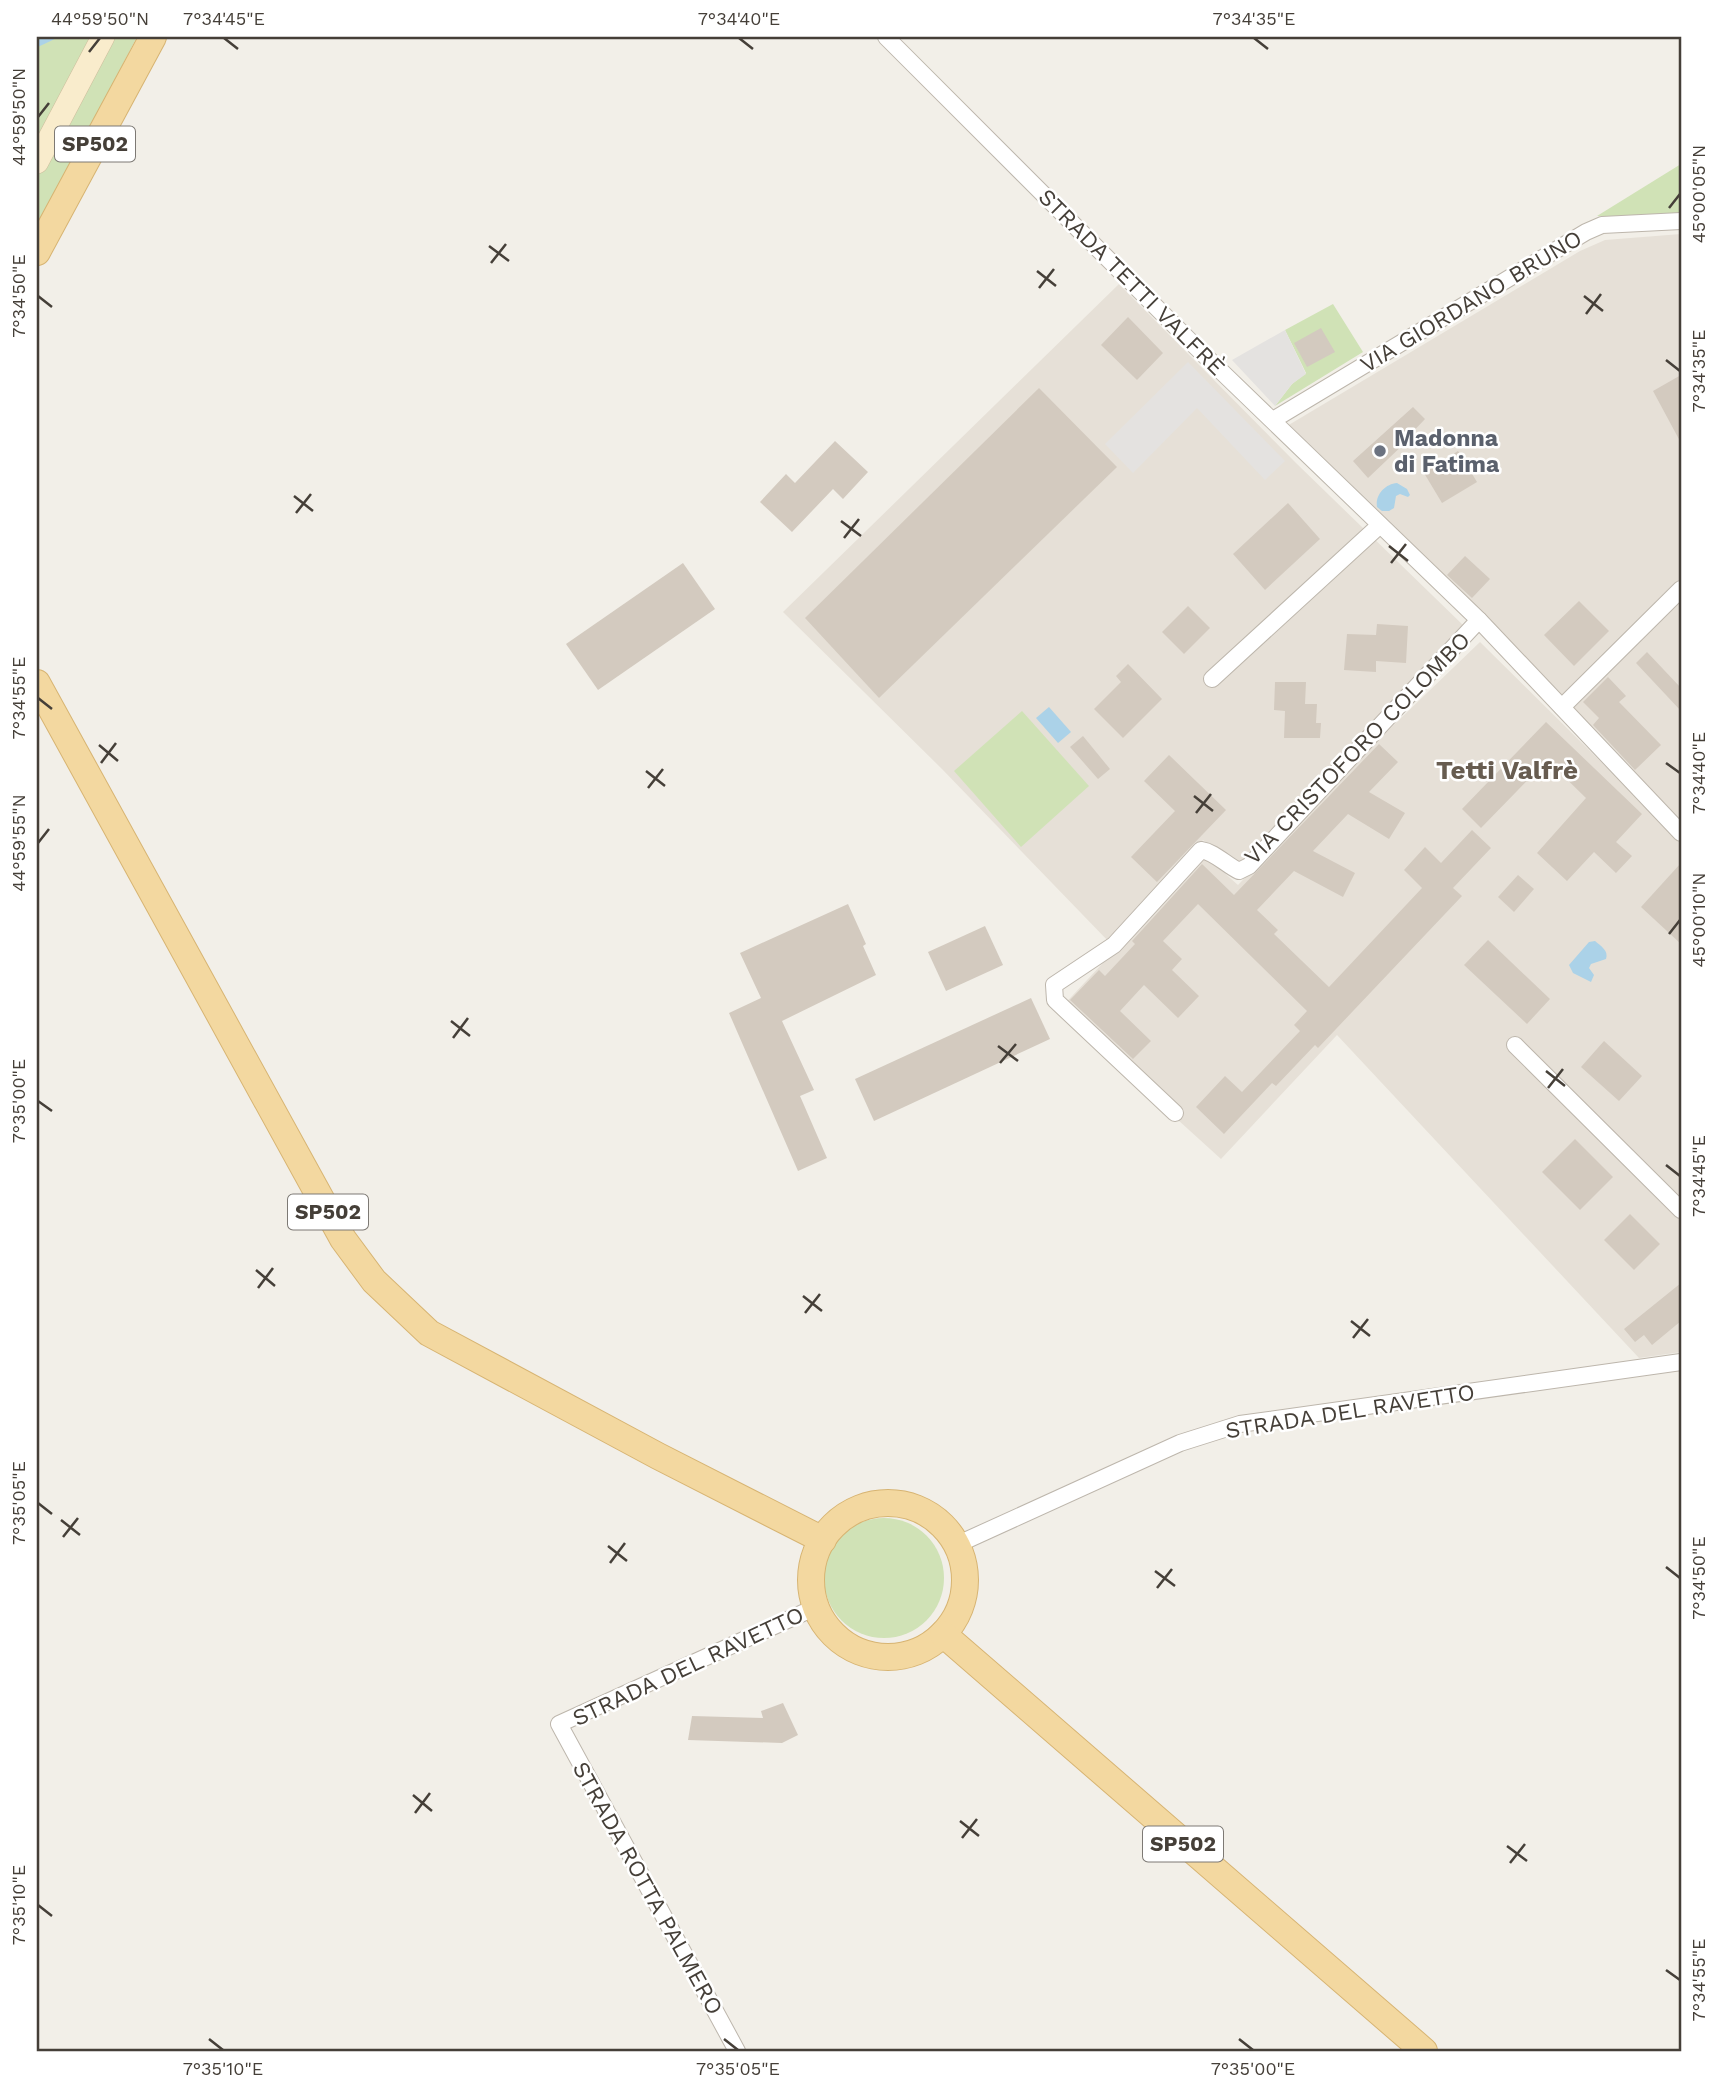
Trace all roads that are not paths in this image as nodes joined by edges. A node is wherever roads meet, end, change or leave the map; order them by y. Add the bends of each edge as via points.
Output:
1 (103, 37) edge
2 (153, 37) edge
3 (886, 37) edge
4 (37, 162) edge
5 (1681, 220) edge
6 (37, 252) edge
7 (1273, 420) junction
8 (1380, 525) junction
9 (1681, 589) edge
10 (1479, 620) junction
11 (1212, 679) dead end
12 (37, 683) edge
13 (1562, 707) junction
14 (1681, 833) edge
15 (1515, 1045) dead end
16 (1175, 1113) dead end
17 (1681, 1210) edge
18 (1681, 1362) edge
19 (822, 1540) junction
20 (956, 1545) junction
21 (816, 1607) junction
22 (943, 1634) junction
23 (559, 1724) joint
24 (737, 2051) edge
25 (1424, 2051) edge

1 - 4 main road
2 - 6 main road, SP502
3 - 7 street, STRADA TETTI VALFRÈ
5 - 7 street, VIA GIORDANO BRUNO via 1602,225 1586,232
7 - 8 street, STRADA TETTI VALFRÈ
8 - 10 street, STRADA TETTI VALFRÈ
8 - 11 street
9 - 13 street
10 - 13 street, STRADA TETTI VALFRÈ
10 - 16 street, VIA CRISTOFORO COLOMBO via 1249,866 1239,871 1201,850 1114,945 1054,985 1055,1000
12 - 19 main road, SP502 via 344,1239 374,1281 429,1333
13 - 14 street, STRADA TETTI VALFRÈ
15 - 17 street
18 - 20 street, STRADA DEL RAVETTO via 1240,1424 1180,1443
19 - 20 main road via 854,1512 896,1504 928,1514
19 - 21 main road via 812,1573
20 - 22 main road via 965,1588 954,1620
21 - 22 main road via 823,1622 848,1646 880,1657 906,1655
21 - 23 street, STRADA DEL RAVETTO
22 - 25 main road, SP502
23 - 24 street, STRADA ROTTA PALMERO

